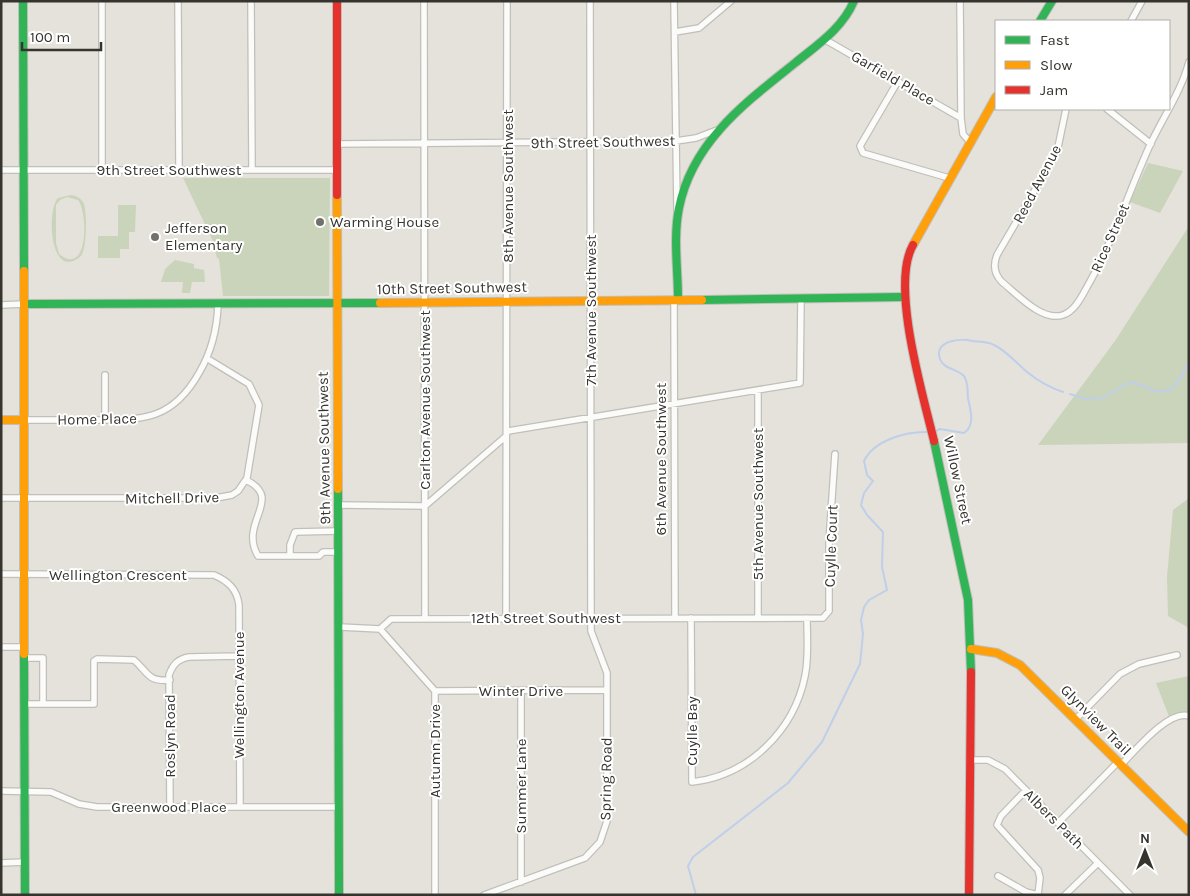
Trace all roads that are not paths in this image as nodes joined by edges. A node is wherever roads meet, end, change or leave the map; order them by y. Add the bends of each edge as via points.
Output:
1 (23, 1) edge
2 (102, 1) edge
3 (178, 1) edge
4 (251, 1) edge
5 (336, 1) edge
6 (424, 1) edge
7 (507, 1) edge
8 (590, 1) edge
9 (674, 1) edge
10 (730, 1) edge
11 (854, 1) edge
12 (960, 1) edge
13 (1052, 1) edge
14 (1142, 1) edge
15 (1041, 20) edge
16 (1132, 20) edge
17 (675, 32) junction
18 (824, 39) junction
19 (1189, 62) edge
20 (898, 81) junction
21 (995, 100) edge
22 (1170, 108) edge
23 (1066, 110) edge
24 (1108, 110) edge
25 (1169, 110) edge
26 (961, 118) junction
27 (717, 130) junction
28 (676, 141) junction
29 (591, 142) junction
30 (970, 142) junction
31 (508, 143) junction
32 (336, 144) junction
33 (424, 144) junction
34 (1151, 144) junction
35 (1, 170) edge
36 (24, 170) junction
37 (102, 170) junction
38 (179, 170) junction
39 (252, 170) junction
40 (336, 170) junction
41 (949, 178) junction
42 (677, 224) junction
43 (997, 255) joint
44 (903, 296) junction
45 (801, 298) junction
46 (676, 300) junction
47 (508, 301) junction
48 (591, 301) junction
49 (336, 303) junction
50 (424, 303) junction
51 (24, 304) junction
52 (1, 305) edge
53 (218, 305) junction
54 (208, 359) junction
55 (105, 375) dead end
56 (758, 390) junction
57 (675, 404) junction
58 (591, 418) junction
59 (1, 420) edge
60 (24, 420) junction
61 (105, 420) junction
62 (507, 434) junction
63 (835, 454) dead end
64 (246, 480) junction
65 (1, 498) edge
66 (24, 498) junction
67 (339, 505) junction
68 (425, 506) junction
69 (339, 531) junction
70 (339, 552) junction
71 (290, 556) junction
72 (1, 574) edge
73 (24, 574) junction
74 (231, 585) joint
75 (506, 618) junction
76 (675, 618) junction
77 (691, 618) junction
78 (758, 618) junction
79 (807, 618) junction
80 (425, 619) junction
81 (591, 619) junction
82 (340, 627) junction
83 (380, 629) junction
84 (1, 647) edge
85 (25, 647) junction
86 (971, 649) junction
87 (1177, 655) dead end
88 (238, 656) junction
89 (25, 658) junction
90 (170, 680) junction
91 (521, 690) junction
92 (607, 690) junction
93 (435, 691) junction
94 (25, 704) junction
95 (43, 704) junction
96 (1189, 716) edge
97 (1076, 719) junction
98 (970, 760) junction
99 (1120, 763) junction
100 (1026, 790) junction
101 (1, 791) edge
102 (25, 791) junction
103 (170, 806) junction
104 (240, 806) junction
105 (339, 808) junction
106 (1058, 823) junction
107 (1189, 832) edge
108 (25, 862) junction
109 (1, 863) edge
110 (1098, 863) junction
111 (998, 876) dead end
112 (521, 882) junction
113 (25, 895) edge
114 (339, 895) edge
115 (436, 895) edge
116 (484, 895) edge
117 (969, 895) edge
118 (1038, 895) edge
119 (1065, 895) edge
120 (1130, 895) edge

1 - 36 street
2 - 37 street
3 - 38 street
4 - 39 street
5 - 32 street, 9th Avenue Southwest
6 - 33 street, Carlton Avenue Southwest
7 - 31 street, 8th Avenue Southwest
8 - 29 street, 7th Avenue Southwest
9 - 17 street, 6th Avenue Southwest
10 - 17 street via 699,28
11 - 18 street via 844,19
12 - 26 street
13 - 15 street
14 - 16 street
17 - 28 street, 6th Avenue Southwest
18 - 20 street, Garfield Place
18 - 27 street
19 - 22 street, Rice Street
20 - 26 street, Garfield Place
20 - 41 street via 860,150
21 - 30 street, Willow Street
23 - 43 street, Reed Avenue via 1058,152
24 - 34 street
25 - 34 street, Rice Street
26 - 30 street via 963,134
27 - 28 street, 9th Street Southwest
27 - 42 street via 689,174
28 - 29 street, 9th Street Southwest
28 - 42 street, 6th Avenue Southwest
29 - 31 street, 9th Street Southwest
29 - 48 street, 7th Avenue Southwest
30 - 41 street, Willow Street
31 - 33 street, 9th Street Southwest
31 - 47 street, 8th Avenue Southwest
32 - 33 street, 9th Street Southwest
32 - 40 street, 9th Avenue Southwest
33 - 50 street, Carlton Avenue Southwest
34 - 43 street, Rice Street via 1092,279 1067,313 1047,315 1002,282 995,273
35 - 36 street, 9th Street Southwest
36 - 37 street, 9th Street Southwest
36 - 51 street
37 - 38 street, 9th Street Southwest
38 - 39 street, 9th Street Southwest
39 - 40 street, 9th Street Southwest
40 - 49 street, 9th Avenue Southwest
41 - 44 street, Willow Street via 909,251 903,276
42 - 46 street, 6th Avenue Southwest
44 - 45 street, 10th Street Southwest
44 - 86 street, Willow Street via 966,585
45 - 46 street, 10th Street Southwest
45 - 56 street via 800,383
46 - 48 street, 10th Street Southwest
46 - 57 street, 6th Avenue Southwest
47 - 48 street, 10th Street Southwest
47 - 50 street, 10th Street Southwest
47 - 62 street, 8th Avenue Southwest
48 - 58 street, 7th Avenue Southwest
49 - 50 street, 10th Street Southwest
49 - 53 street, 10th Street Southwest
49 - 67 street, 9th Avenue Southwest
50 - 68 street, Carlton Avenue Southwest
51 - 52 street, 10th Street Southwest
51 - 53 street, 10th Street Southwest
51 - 60 street
53 - 54 street, Home Place via 216,330
54 - 61 street, Home Place via 186,394 166,411 141,419
54 - 64 street via 243,379 257,398 260,413
55 - 61 street
56 - 57 street
56 - 78 street, 5th Avenue Southwest
57 - 58 street
57 - 76 street, 6th Avenue Southwest
58 - 62 street
58 - 81 street, 7th Avenue Southwest
59 - 60 street
60 - 61 street, Home Place
60 - 66 street
62 - 68 street
62 - 75 street, 8th Avenue Southwest
63 - 79 street, Cuylle Court via 829,542 829,611 823,618
64 - 66 street, Mitchell Drive via 238,491 224,498
64 - 71 street via 259,487 262,494 263,504 252,531 256,553 258,556
65 - 66 street, Mitchell Drive
66 - 73 street
67 - 68 street
67 - 69 street, 9th Avenue Southwest
68 - 80 street, Carlton Avenue Southwest
69 - 70 street, 9th Avenue Southwest
69 - 71 street via 295,532
70 - 71 street
70 - 82 street, 9th Avenue Southwest
72 - 73 street, Wellington Crescent
73 - 74 street, Wellington Crescent via 214,575
73 - 85 street
74 - 88 street, Wellington Avenue via 238,598
75 - 80 street, 12th Street Southwest
75 - 81 street, 12th Street Southwest
76 - 77 street, 12th Street Southwest
76 - 81 street, 12th Street Southwest
77 - 78 street, 12th Street Southwest
77 - 79 street, Cuylle Bay via 692,782 718,777 741,766 783,727 797,702 805,674
78 - 79 street
80 - 83 street, 12th Street Southwest via 391,619
81 - 92 street, Spring Road via 592,638 607,673
82 - 83 street, 12th Street Southwest
82 - 105 street, 9th Avenue Southwest
83 - 93 street, Autumn Drive
84 - 85 street
85 - 89 street
86 - 97 street, Glynview Trail via 997,653 1015,662
86 - 98 street, Willow Street
87 - 97 street via 1129,669
88 - 90 street, Roslyn Road via 189,657 177,661
88 - 104 street, Wellington Avenue
89 - 94 street
89 - 95 street via 43,658
90 - 95 street via 154,680 134,660 97,659 94,661 94,704
90 - 103 street, Roslyn Road
91 - 92 street, Winter Drive
91 - 93 street, Winter Drive
91 - 112 street, Summer Lane
92 - 112 street, Spring Road via 607,814 600,842 578,862
93 - 115 street, Autumn Drive
94 - 95 street
94 - 102 street
96 - 99 street via 1183,714 1170,719
97 - 99 street, Glynview Trail
98 - 100 street, Albers Path via 994,762
98 - 117 street, Willow Street
99 - 106 street
99 - 107 street, Glynview Trail
100 - 106 street, Albers Path
100 - 118 street via 1001,816 997,825 1038,870
101 - 102 street, Greenwood Place
102 - 103 street, Greenwood Place via 51,792 88,806
102 - 108 street
103 - 104 street, Greenwood Place
104 - 105 street, Greenwood Place
105 - 114 street, 9th Avenue Southwest
106 - 110 street, Albers Path
108 - 109 street
108 - 113 street
110 - 119 street
110 - 120 street, Albers Path
111 - 118 street via 1021,890
112 - 116 street, Spring Road

